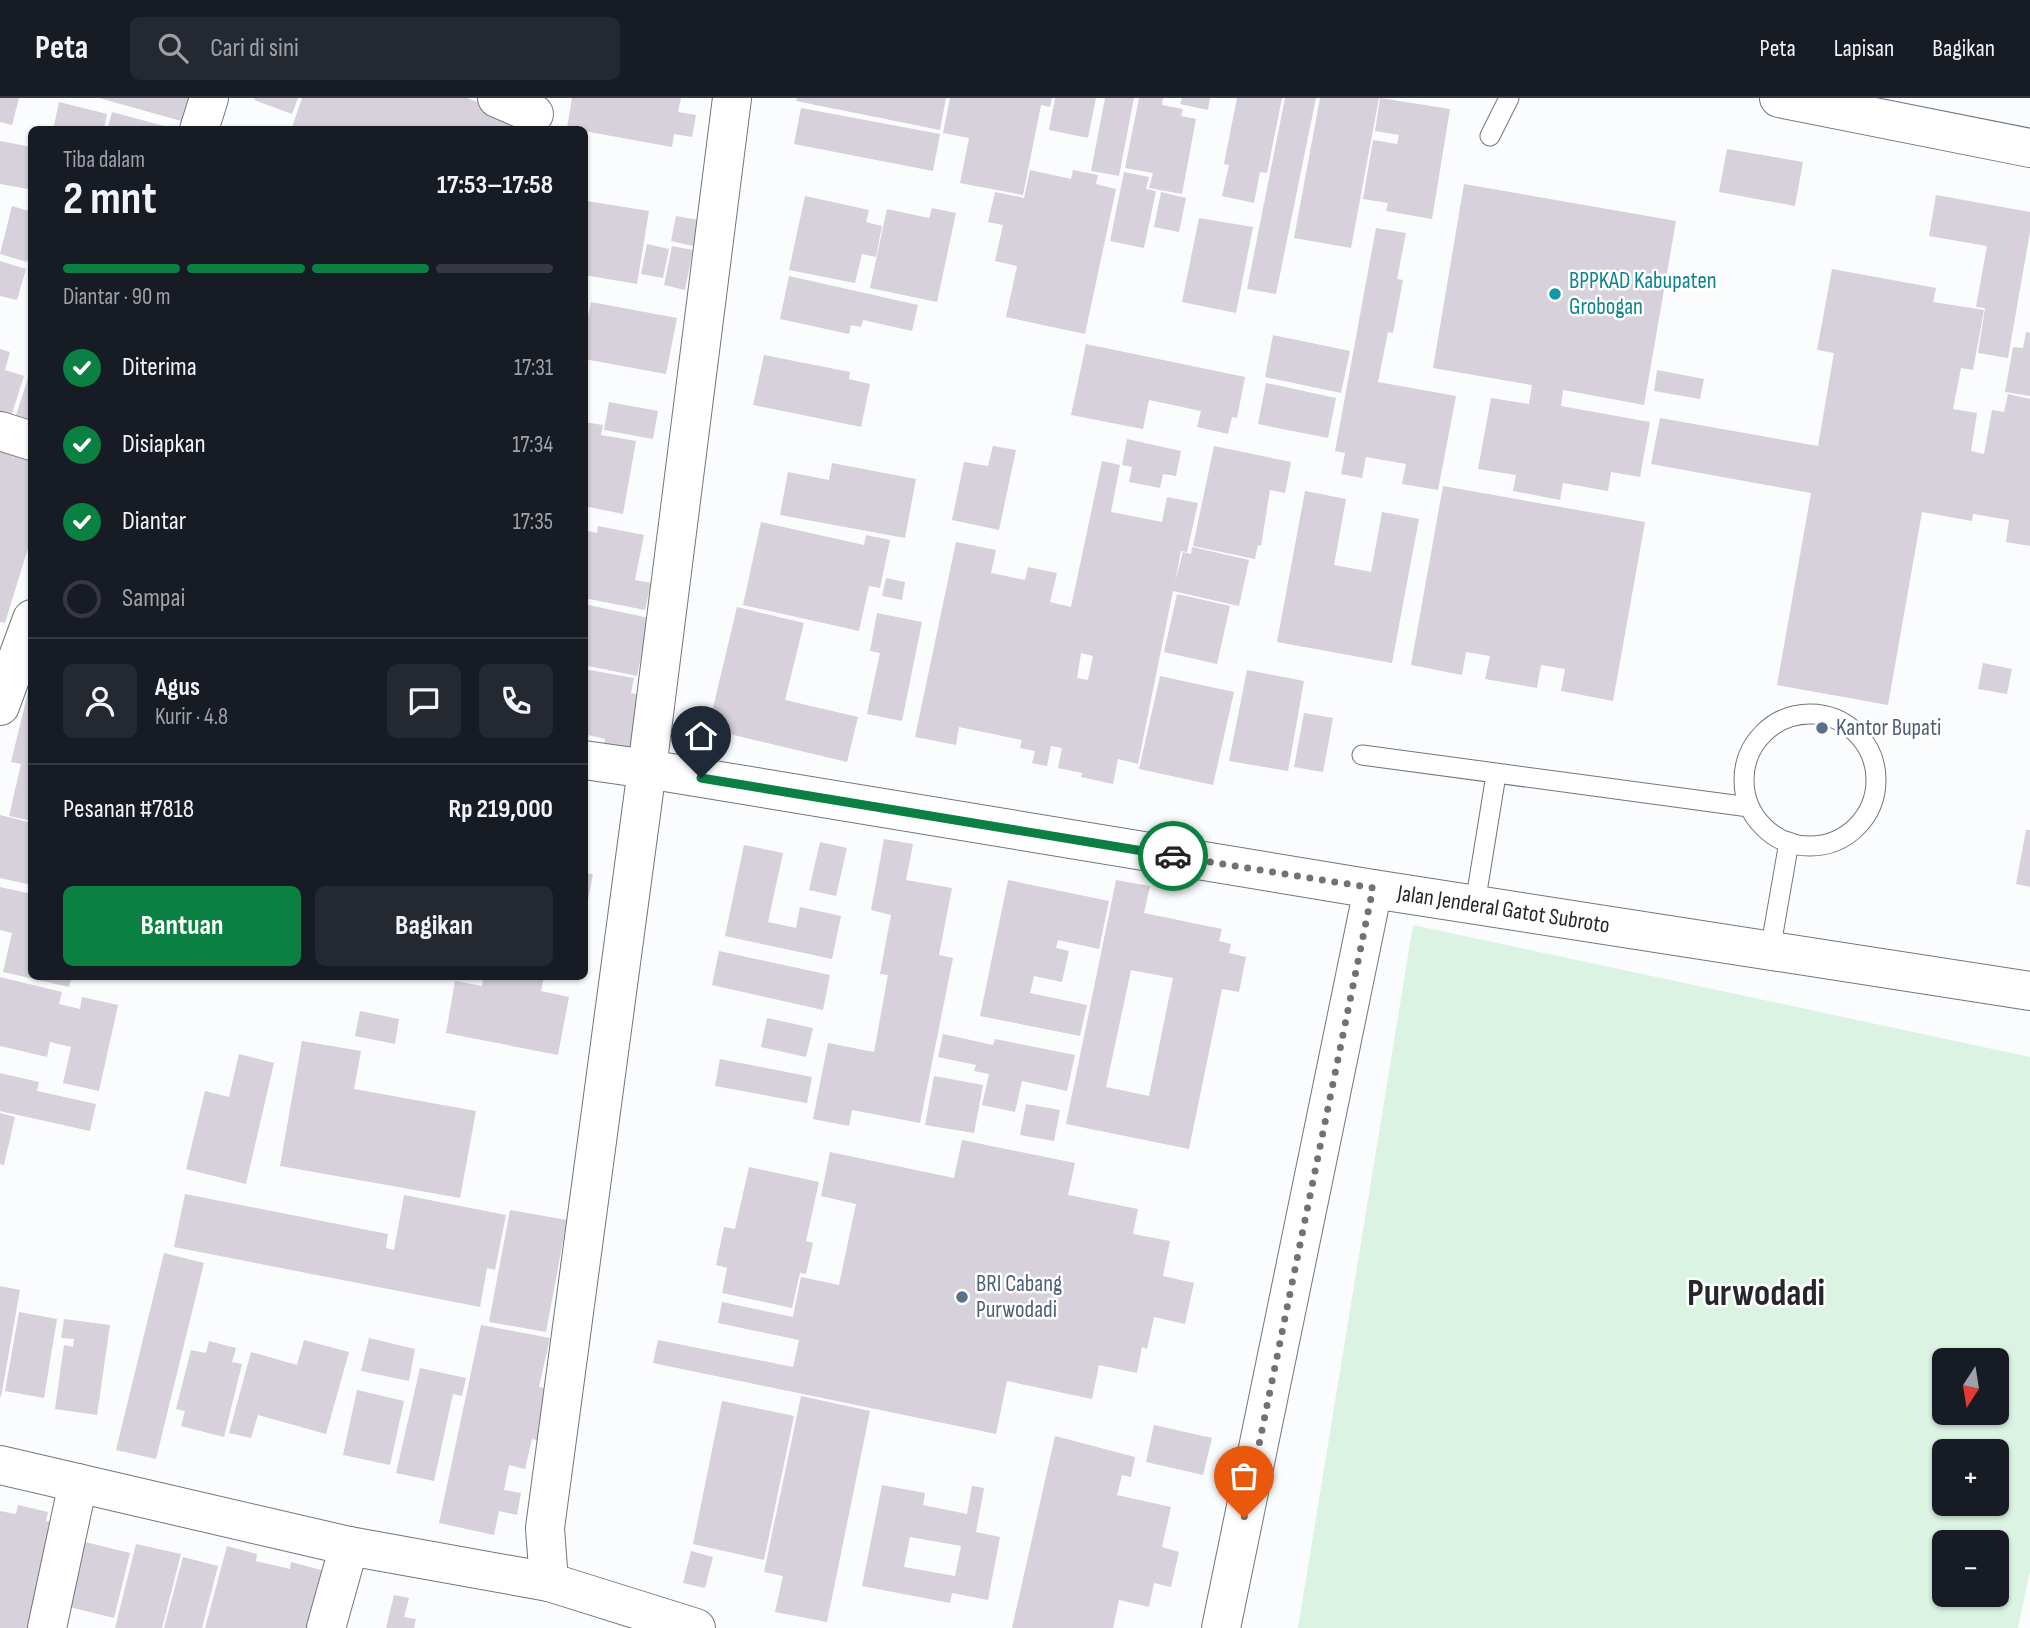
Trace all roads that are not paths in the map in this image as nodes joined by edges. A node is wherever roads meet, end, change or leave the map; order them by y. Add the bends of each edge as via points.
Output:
1 (209, 98) edge
2 (497, 98) edge
3 (732, 98) edge
4 (1509, 98) edge
5 (1779, 98) edge
6 (534, 114) dead end
7 (200, 126) edge
8 (1490, 135) dead end
9 (2030, 145) edge
10 (0, 431) edge
11 (28, 440) edge
12 (28, 642) edge
13 (23, 670) edge
14 (0, 706) edge
15 (1362, 755) dead end
16 (588, 761) edge
17 (648, 769) junction
18 (1496, 775) junction
19 (1749, 807) junction
20 (1789, 842) junction
21 (1373, 888) junction
22 (1475, 904) junction
23 (1770, 951) junction
24 (2030, 991) edge
25 (0, 1465) edge
26 (78, 1483) junction
27 (349, 1546) junction
28 (549, 1582) junction
29 (650, 1622) edge
30 (47, 1628) edge
31 (326, 1628) edge
32 (696, 1628) edge
33 (1221, 1628) edge

1 - 7 main road
2 - 6 main road
3 - 17 main road
4 - 8 lane
5 - 9 main road
10 - 11 main road
12 - 13 main road
13 - 14 main road
15 - 18 lane
16 - 17 main road, Jalan Jenderal Gatot Subroto
17 - 21 main road, Jalan Jenderal Gatot Subroto
17 - 28 main road via 545,1528
18 - 19 lane
18 - 22 lane
19 - 20 lane via 1761,825
19 - 20 lane via 1744,768 1762,733 1797,714 1817,713 1853,728 1875,763 1877,785 1872,806 1860,825 1843,838 1821,845
20 - 23 lane
21 - 22 main road, Jalan Jenderal Gatot Subroto
21 - 33 main road
22 - 23 main road, Jalan Jenderal Gatot Subroto
23 - 24 main road, Jalan Jenderal Gatot Subroto
25 - 26 main road
26 - 27 main road
26 - 30 main road
27 - 28 main road
27 - 31 main road
28 - 29 main road
29 - 32 main road

